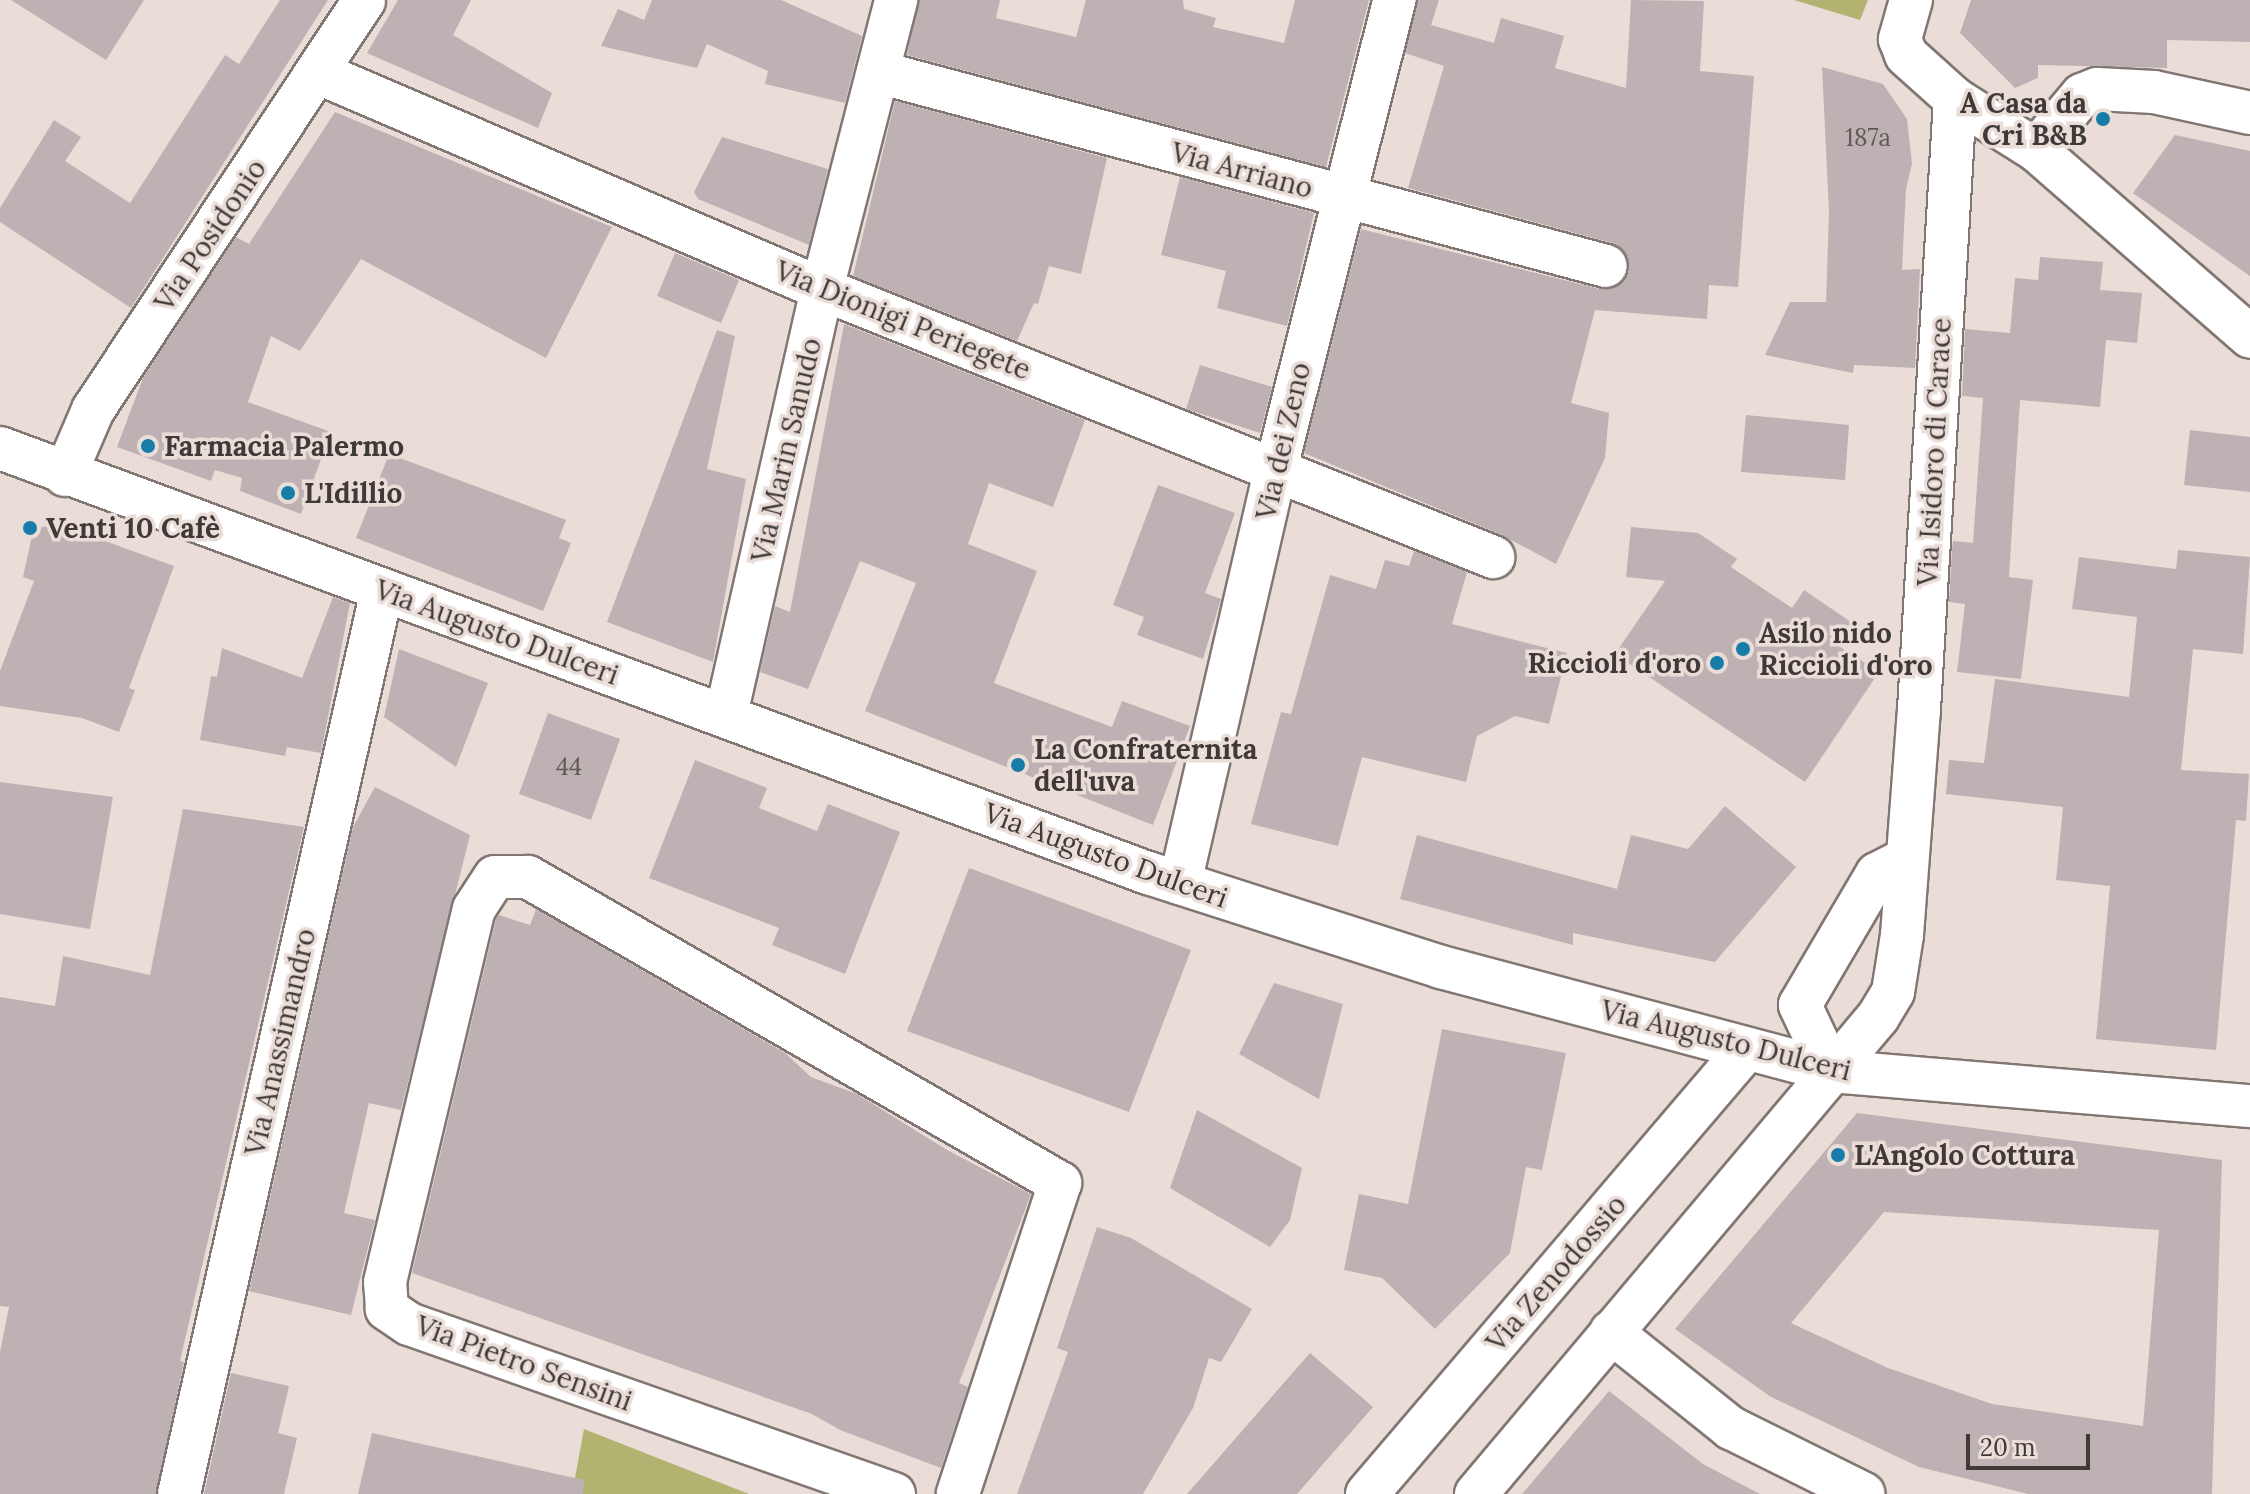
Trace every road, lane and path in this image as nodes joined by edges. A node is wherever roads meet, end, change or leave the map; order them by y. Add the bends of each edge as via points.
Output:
1 (364, 0) edge
2 (896, 0) edge
3 (1394, 0) edge
4 (1911, 0) edge
5 (878, 72) junction
6 (319, 73) junction
7 (1955, 99) junction
8 (2250, 113) edge
9 (2036, 150) junction
10 (1342, 196) junction
11 (1606, 266) dead end
12 (822, 289) junction
13 (2250, 337) edge
14 (0, 448) edge
15 (1276, 468) junction
16 (65, 475) junction
17 (1493, 557) dead end
18 (382, 590) junction
19 (726, 715) junction
20 (1907, 859) junction
21 (1180, 883) junction
22 (1745, 1051) junction
23 (1831, 1071) junction
24 (2250, 1106) edge
25 (1611, 1332) junction
26 (179, 1494) edge
27 (894, 1494) edge
28 (958, 1494) edge
29 (1367, 1494) edge
30 (1476, 1494) edge
31 (1864, 1494) edge

1 - 6 street, Via Posidonio
2 - 5 street, Via Marin Sanudo
3 - 10 street, Via dei Zeno
4 - 7 street via 1902,47
5 - 10 street, Via Arriano
5 - 12 street, Via Marin Sanudo
6 - 12 street, Via Dionigi Periegete
6 - 16 street, Via Posidonio via 93,410
7 - 9 street
7 - 20 street, Via Isidoro di Carace
8 - 9 street via 2154,92 2097,89 2082,95
9 - 13 street
10 - 11 street, Via Arriano
10 - 15 street, Via dei Zeno
12 - 15 street, Via Dionigi Periegete
12 - 19 street, Via Marin Sanudo
14 - 16 street, Via Augusto Dulceri
15 - 17 street, Via Dionigi Periegete
15 - 21 street, Via dei Zeno
16 - 18 street, Via Augusto Dulceri
18 - 19 street, Via Augusto Dulceri
18 - 26 street, Via Anassimandro
19 - 21 street, Via Augusto Dulceri
20 - 23 street, Via Isidoro di Carace via 1893,992
20 - 23 street via 1877,874 1800,1005
21 - 22 street, Via Augusto Dulceri via 1441,967
22 - 23 street, Via Augusto Dulceri
22 - 29 street, Via Zenodossio
23 - 24 street, Via Augusto Dulceri
23 - 25 street
25 - 30 street
25 - 31 street via 1731,1428
27 - 28 street, Via Pietro Sensini via 409,1324 387,1309 385,1282 474,909 495,877 528,877 1060,1183

